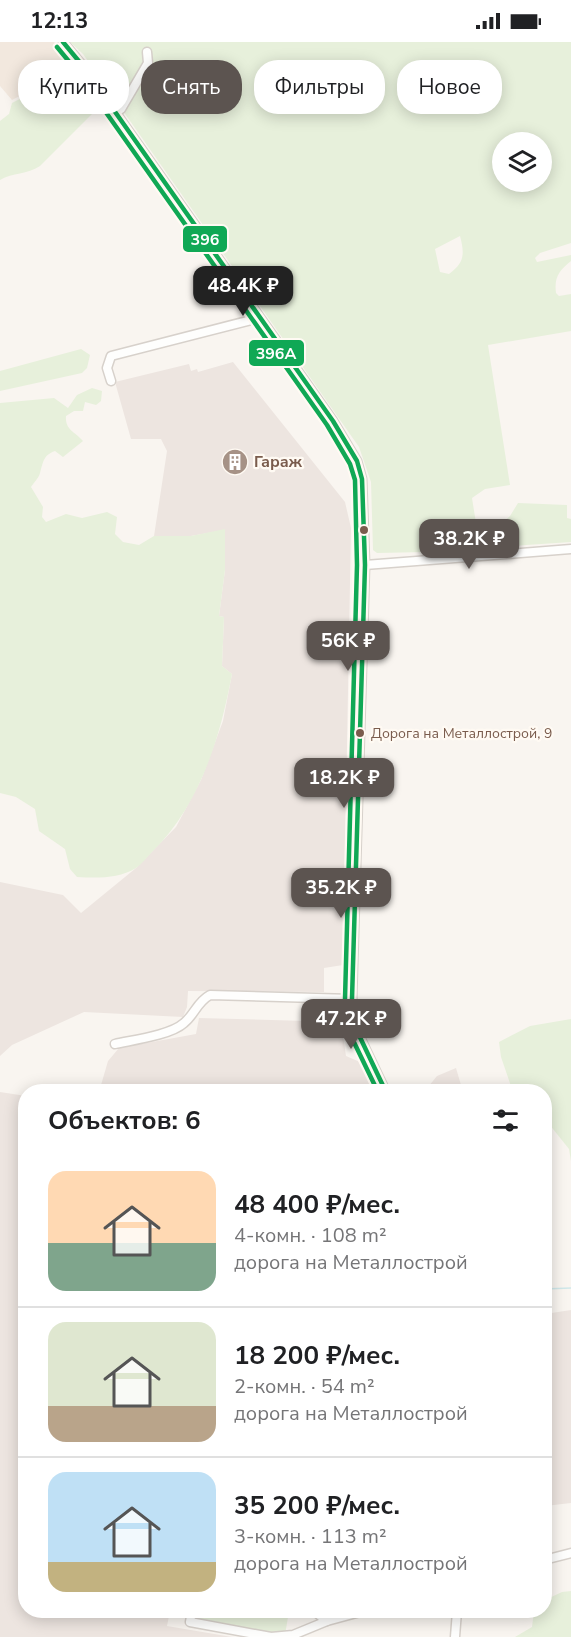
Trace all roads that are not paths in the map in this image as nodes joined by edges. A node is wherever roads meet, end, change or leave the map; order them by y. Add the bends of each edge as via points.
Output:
1 (63, 42) edge
2 (147, 52) dead end
3 (78, 60) edge
4 (129, 95) edge
5 (116, 114) edge
6 (260, 318) junction
7 (111, 381) dead end
8 (571, 549) edge
9 (365, 565) junction
10 (352, 999) junction
11 (115, 1044) dead end
12 (382, 1084) edge
13 (571, 1552) edge
14 (552, 1558) edge
15 (191, 1618) edge
16 (323, 1618) edge
17 (338, 1618) edge
18 (457, 1618) edge
19 (327, 1621) junction
20 (455, 1637) edge

1 - 3 street
2 - 4 street via 148,63
5 - 6 street
6 - 7 street via 111,356 107,368
6 - 9 street via 357,461 365,501
8 - 9 street
9 - 10 street
10 - 11 street via 210,995 176,1028
10 - 12 street via 357,1031
13 - 14 street
15 - 19 street via 190,1622 271,1637 293,1635
16 - 19 street
17 - 19 street
18 - 20 street

